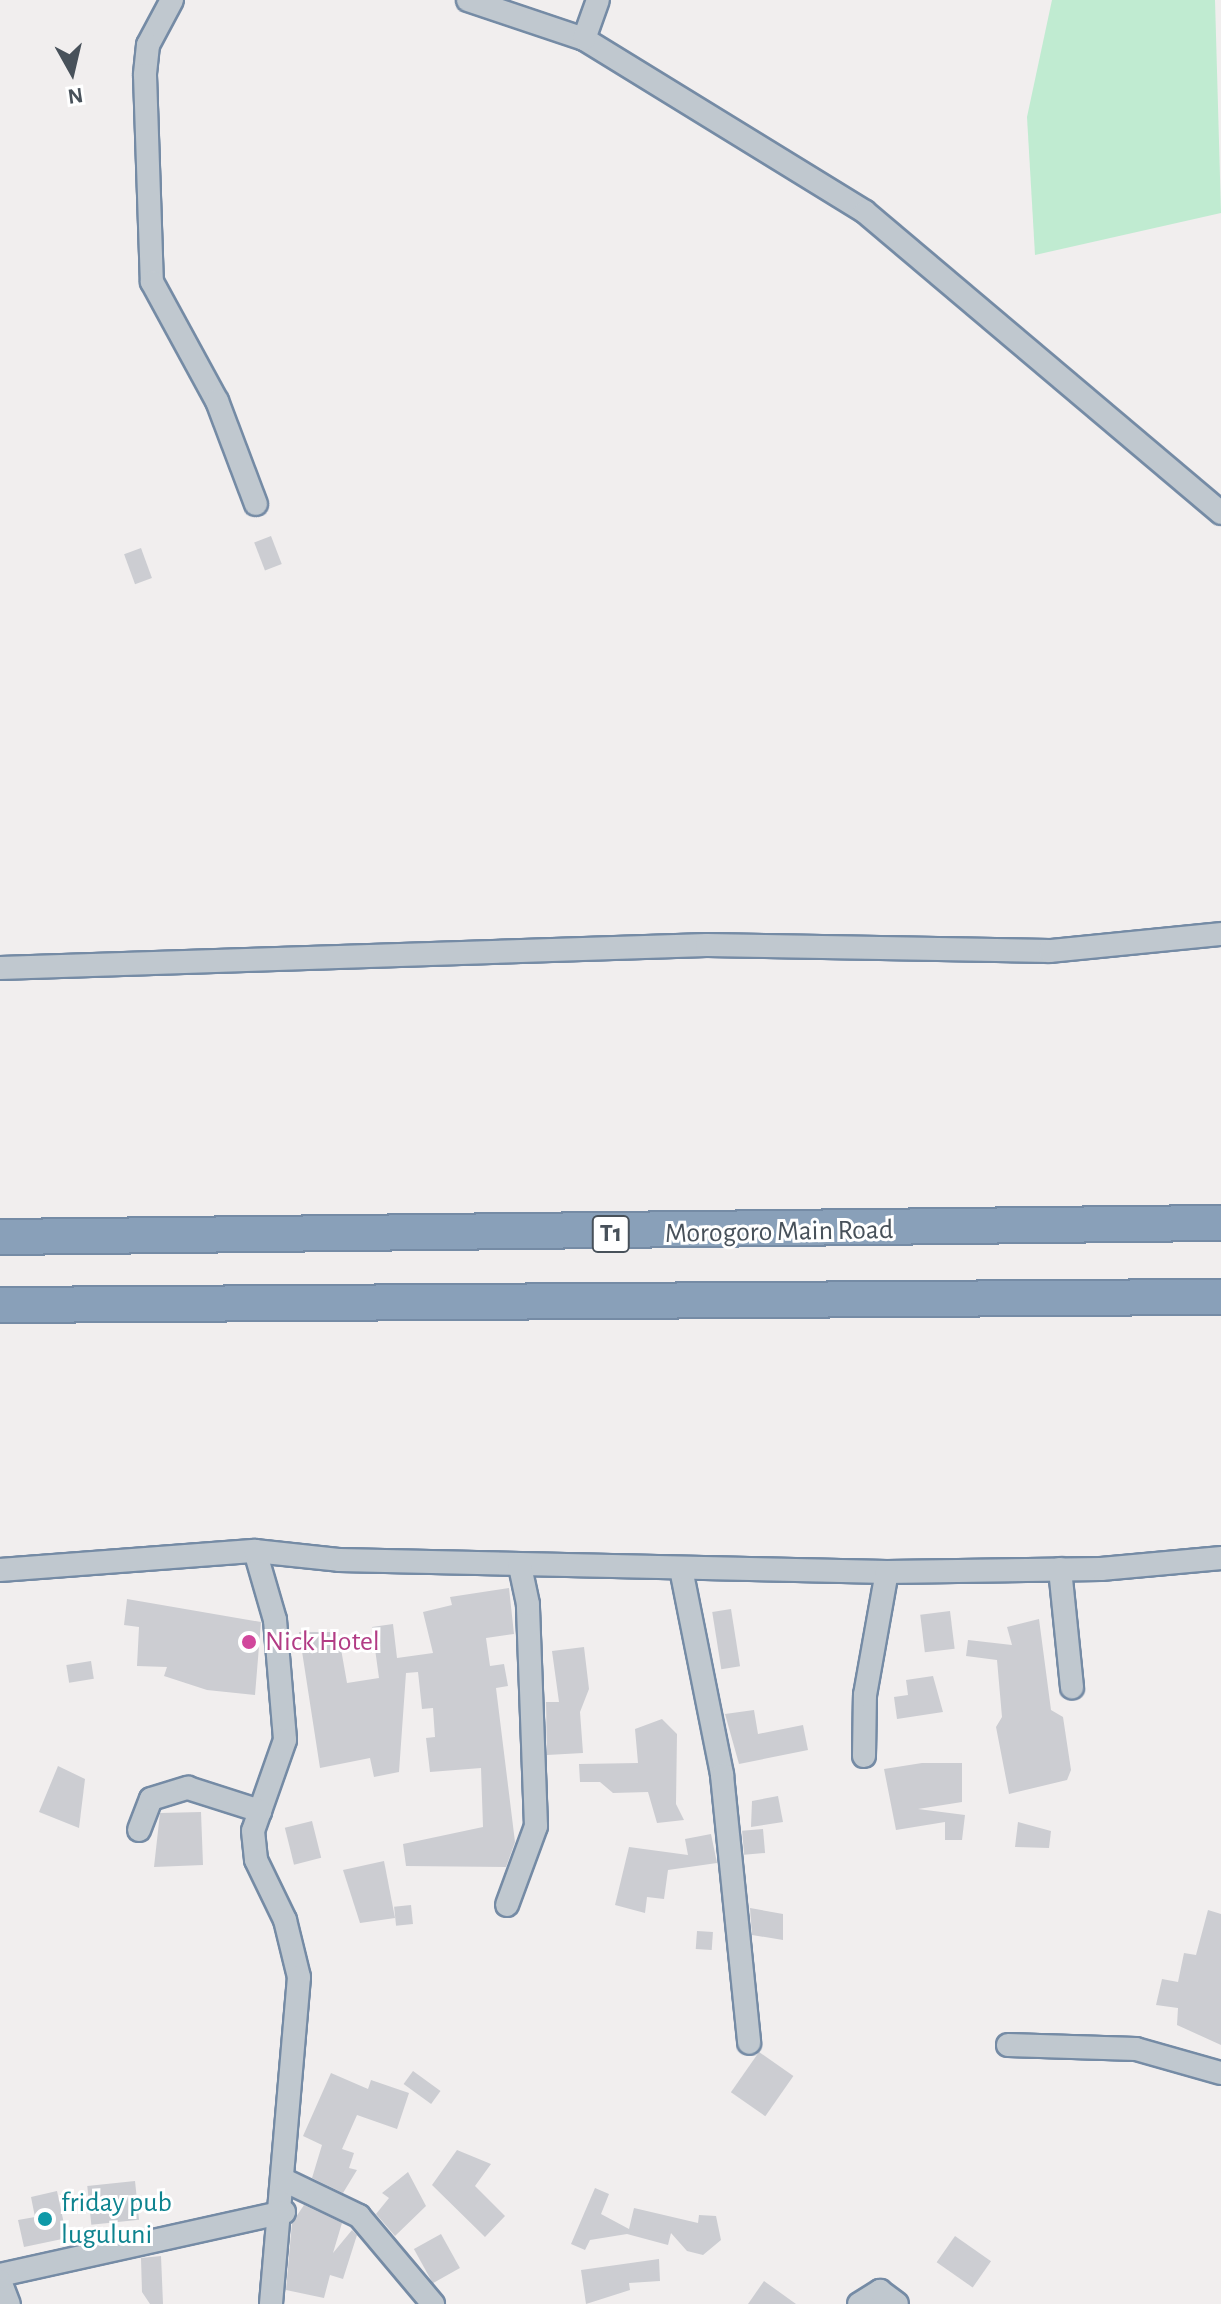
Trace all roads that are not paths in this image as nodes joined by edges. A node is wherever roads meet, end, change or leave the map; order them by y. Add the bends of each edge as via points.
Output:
1 (172, 0) edge
2 (468, 0) edge
3 (598, 0) edge
4 (584, 39) junction
5 (256, 504) dead end
6 (1221, 513) edge
7 (1221, 934) edge
8 (0, 968) edge
9 (1221, 1223) edge
10 (0, 1237) edge
11 (1221, 1297) edge
12 (0, 1305) edge
13 (255, 1551) junction
14 (1221, 1558) edge
15 (520, 1565) junction
16 (681, 1569) junction
17 (1060, 1569) junction
18 (0, 1570) edge
19 (887, 1572) junction
20 (1072, 1687) dead end
21 (864, 1756) dead end
22 (260, 1811) junction
23 (139, 1830) dead end
24 (507, 1905) dead end
25 (749, 2043) dead end
26 (1008, 2045) dead end
27 (1221, 2073) edge
28 (286, 2181) junction
29 (284, 2212) junction
30 (0, 2278) edge
31 (9, 2304) edge
32 (271, 2304) edge
33 (433, 2304) edge
34 (859, 2304) edge
35 (897, 2304) edge

1 - 5 street via 148,45 145,75 152,282 217,401
2 - 4 street
3 - 4 street
4 - 6 street via 865,212
7 - 8 street via 1050,951 707,945
9 - 10 highway, Morogoro Main Road / T1
11 - 12 highway, T1
13 - 15 street
13 - 18 street
13 - 22 street via 275,1620 284,1703 282,1763
14 - 17 street
15 - 16 street
15 - 24 street via 528,1604 536,1826
16 - 19 street
16 - 25 street via 722,1775
17 - 19 street
17 - 20 street
19 - 21 street via 865,1695
22 - 23 street via 188,1788 151,1799
22 - 28 street via 256,1860 293,1942 299,1977
26 - 27 street via 1136,2049
28 - 29 street
28 - 33 street via 359,2216
29 - 30 street
29 - 32 street
30 - 31 street
34 - 35 street via 880,2291

